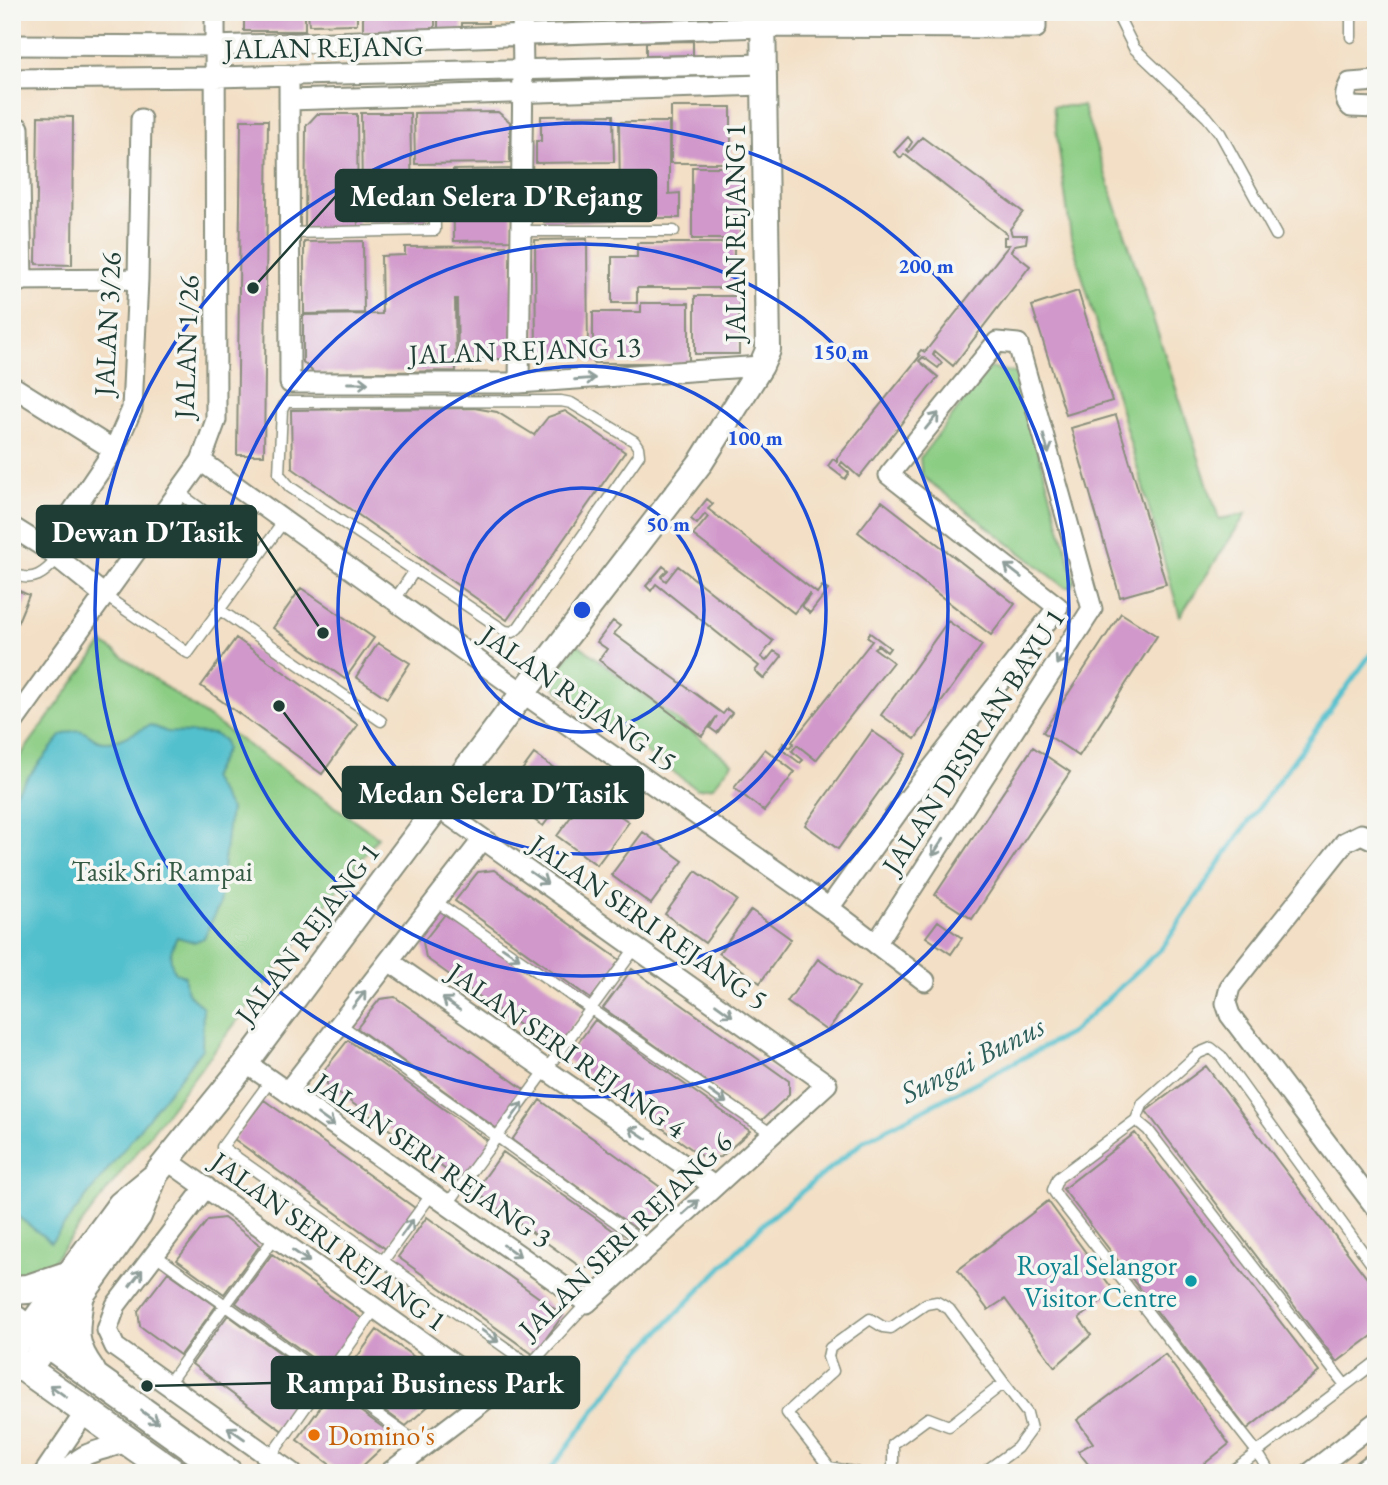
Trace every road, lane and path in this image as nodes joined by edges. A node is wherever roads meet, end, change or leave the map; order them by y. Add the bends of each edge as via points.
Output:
1 (215, 12) edge
2 (522, 12) edge
3 (1116, 12) edge
4 (1351, 12) edge
5 (763, 20) edge
6 (1036, 20) edge
7 (522, 36) junction
8 (1351, 37) dead end
9 (12, 45) edge
10 (215, 46) junction
11 (523, 70) junction
12 (764, 74) junction
13 (289, 75) junction
14 (216, 77) junction
15 (12, 79) edge
16 (1376, 81) edge
17 (523, 94) junction
18 (289, 100) junction
19 (1376, 108) edge
20 (141, 119) dead end
21 (19, 128) dead end
22 (16, 174) edge
23 (434, 179) dead end
24 (521, 231) junction
25 (674, 231) dead end
26 (289, 233) junction
27 (1276, 235) dead end
28 (138, 279) junction
29 (17, 280) edge
30 (761, 366) junction
31 (519, 383) junction
32 (12, 386) edge
33 (114, 450) junction
34 (201, 461) junction
35 (178, 492) junction
36 (284, 521) junction
37 (12, 527) edge
38 (53, 553) junction
39 (261, 553) junction
40 (415, 570) junction
41 (12, 573) edge
42 (104, 595) junction
43 (394, 601) junction
44 (1058, 607) junction
45 (1092, 609) junction
46 (220, 610) junction
47 (523, 693) junction
48 (15, 715) edge
49 (381, 721) dead end
50 (438, 807) junction
51 (483, 839) junction
52 (1376, 841) edge
53 (435, 901) junction
54 (830, 908) junction
55 (876, 944) junction
56 (636, 947) junction
57 (389, 961) junction
58 (925, 981) dead end
59 (591, 1008) junction
60 (340, 1024) junction
61 (246, 1063) junction
62 (546, 1070) junction
63 (271, 1080) junction
64 (827, 1084) joint
65 (287, 1092) junction
66 (1136, 1120) junction
67 (772, 1134) junction
68 (499, 1137) junction
69 (162, 1167) junction
70 (714, 1186) junction
71 (206, 1187) junction
72 (439, 1200) junction
73 (1376, 1208) edge
74 (275, 1237) junction
75 (648, 1245) junction
76 (154, 1254) junction
77 (383, 1261) junction
78 (1376, 1270) edge
79 (71, 1288) junction
80 (12, 1290) edge
81 (587, 1304) junction
82 (225, 1305) junction
83 (375, 1309) junction
84 (23, 1345) edge
85 (1376, 1362) edge
86 (530, 1365) junction
87 (95, 1377) junction
88 (326, 1378) junction
89 (1004, 1383) junction
90 (167, 1385) junction
91 (1345, 1385) junction
92 (494, 1393) junction
93 (86, 1411) junction
94 (1376, 1422) edge
95 (128, 1441) junction
96 (422, 1446) junction
97 (1257, 1452) junction
98 (270, 1457) junction
99 (1376, 1461) edge
100 (44, 1473) edge
101 (66, 1473) edge
102 (173, 1473) edge
103 (228, 1473) edge
104 (292, 1473) edge
105 (389, 1473) edge
106 (859, 1473) edge
107 (893, 1473) edge
108 (983, 1473) edge
109 (1230, 1473) edge
110 (1270, 1473) edge
111 (1310, 1473) edge
112 (1360, 1473) edge

1 - 10 street, JALAN 1/26
2 - 7 street
3 - 27 lane via 1134,48 1220,133
4 - 8 lane
5 - 6 street
5 - 7 street
5 - 12 street, JALAN REJANG 1
7 - 10 street
7 - 11 street
9 - 10 street
10 - 14 street, JALAN 1/26
11 - 12 street, JALAN REJANG
11 - 13 street, JALAN REJANG
11 - 17 street
12 - 17 street
12 - 30 street, JALAN REJANG 1 via 768,350
13 - 14 street, JALAN REJANG
13 - 18 street
14 - 15 street, JALAN REJANG
14 - 34 street, JALAN 1/26 via 216,420
16 - 19 street via 1350,83 1345,93 1351,107
17 - 18 street
17 - 24 street
18 - 26 street
20 - 28 street, JALAN 3/26
21 - 22 street
22 - 29 street
23 - 26 lane via 435,230
24 - 25 lane
24 - 31 street
26 -> 31 street, JALAN REJANG 13 via 290,383
28 - 29 street
28 - 33 street, JALAN 3/26 via 132,409
31 -> 30 street, JALAN REJANG 13
30 - 47 street, JALAN REJANG 1 via 701,462
32 - 33 street
33 - 38 street, JALAN 3/26
34 - 35 street, JALAN 1/26
34 - 36 street, JALAN REJANG 15
35 - 39 lane
35 - 42 street, JALAN 1/26
36 - 39 lane
36 - 43 street, JALAN REJANG 15
37 - 38 street
38 - 41 lane via 44,573 30,578
38 - 42 street
39 - 46 lane
40 - 40 lane via 284,482 279,474 286,402 561,401 638,447 639,455 513,632
40 - 43 lane
42 - 46 lane via 188,653
42 - 48 street, JALAN 1/26
43 - 47 street, JALAN REJANG 15
44 - 45 street
44 -> 45 street, JALAN DESIRAN BAYU 1 via 889,475 997,342 1018,344
44 - 54 street via 900,809
45 -> 55 street, JALAN DESIRAN BAYU 1
46 - 49 lane
47 - 50 street, JALAN REJANG 1
47 - 54 street, JALAN REJANG 15
50 - 51 street, JALAN SERI REJANG 5
50 - 61 street, JALAN REJANG 1
51 - 53 street
51 -> 56 street, JALAN SERI REJANG 5
52 - 73 street via 1361,834 1345,842 1230,987 1226,1003 1230,1015
53 - 57 street
53 -> 59 lane
54 - 55 street, JALAN REJANG 15
55 - 58 street, JALAN REJANG 15
56 - 59 lane
56 -> 64 street, JALAN SERI REJANG 5
60 -> 57 street
62 -> 57 street, JALAN SERI REJANG 4
59 - 62 lane
59 -> 67 lane
60 - 65 street
60 - 68 lane
61 - 63 street, JALAN SERI REJANG 3
61 - 69 street, JALAN REJANG 1
68 -> 62 lane
70 -> 62 street, JALAN SERI REJANG 4
63 - 65 street, JALAN SERI REJANG 3
63 - 77 lane via 222,1147
64 - 67 street, JALAN SERI REJANG 6
65 -> 72 street, JALAN SERI REJANG 3
66 - 78 lane via 1143,1103 1199,1053 1211,1048
66 - 91 lane
66 - 97 lane via 1058,1178 1054,1190
67 - 70 street, JALAN SERI REJANG 6
68 - 72 lane
68 - 75 lane
69 - 71 street, JALAN SERI REJANG 1
69 - 79 street, JALAN REJANG 1 via 120,1203
75 -> 70 street, JALAN SERI REJANG 6
71 - 74 street, JALAN SERI REJANG 1
71 - 76 street
77 -> 72 lane
72 -> 81 street, JALAN SERI REJANG 3
74 - 82 lane
74 -> 83 street, JALAN SERI REJANG 1
75 - 81 street, JALAN SERI REJANG 6
76 - 82 lane
90 -> 76 street via 115,1348 107,1331 116,1305
77 -> 86 lane
79 - 80 main road
79 - 84 street, JALAN REJANG 1
79 - 87 main road via 75,1345
81 - 86 lane, JALAN SERI REJANG 6
82 - 88 lane
82 - 90 lane
83 - 88 lane
83 - 92 street, JALAN SERI REJANG 1
84 - 87 main road
93 -> 84 main road
85 - 91 lane
86 - 92 lane, JALAN SERI REJANG 6
87 -> 103 main road
88 - 96 lane
88 - 98 lane
89 - 106 lane via 949,1309 937,1302 926,1304 891,1328 870,1319 830,1349 833,1371 787,1413 829,1467
89 - 107 lane via 949,1426 928,1418 893,1444
89 - 108 lane via 1027,1413 1031,1429 1017,1448
98 -> 90 street
91 - 97 lane
92 - 96 street, JALAN SERI REJANG 6
93 - 95 main road
93 - 100 street
94 - 111 street
95 - 101 street via 92,1450 73,1462
95 - 102 main road
96 - 105 street, JALAN SERI REJANG 6
97 - 109 lane
97 - 110 lane
98 - 104 street
99 - 112 street

